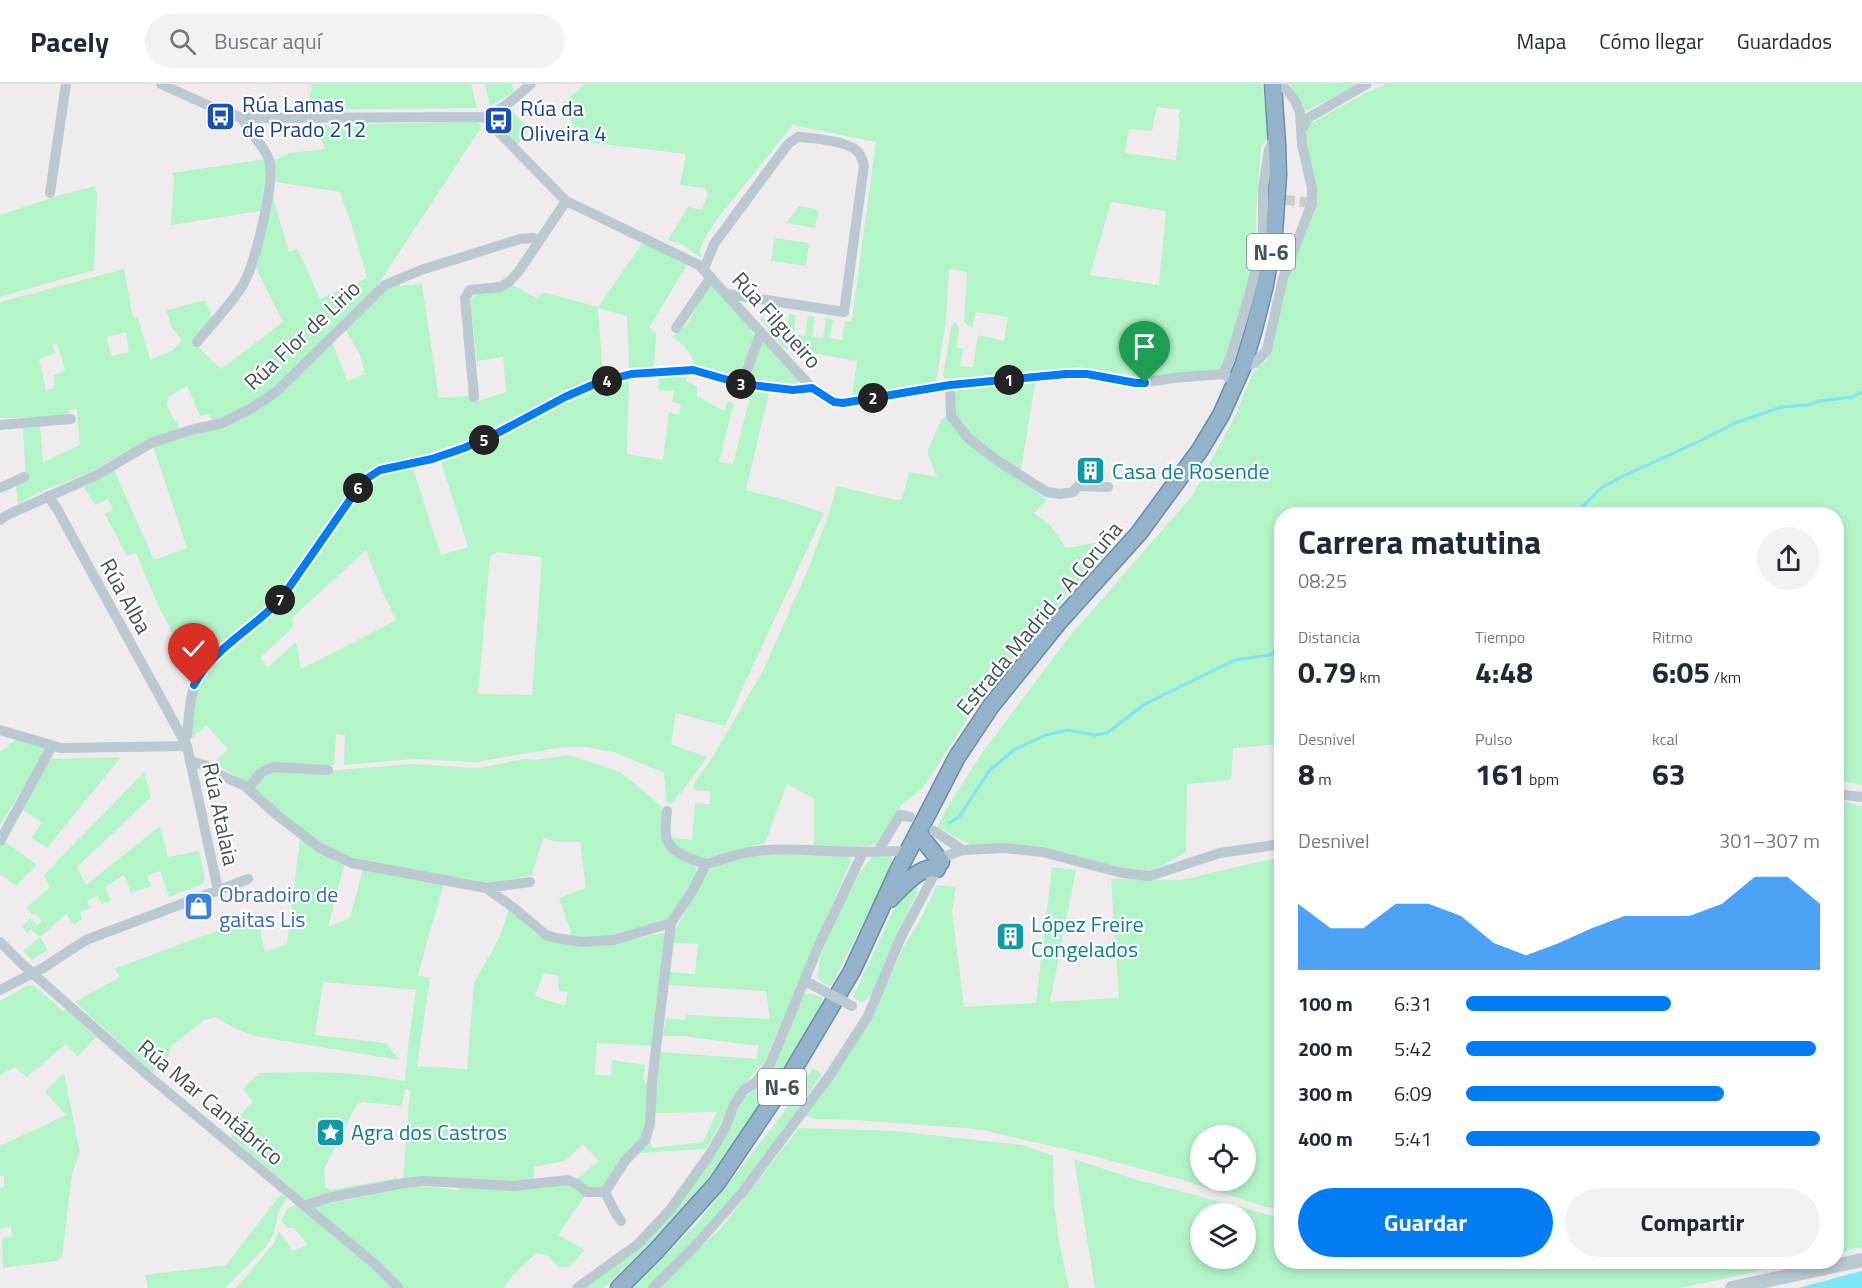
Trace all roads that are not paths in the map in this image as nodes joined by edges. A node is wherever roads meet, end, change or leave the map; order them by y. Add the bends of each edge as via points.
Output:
1 (66, 84) edge
2 (161, 84) edge
3 (1274, 84) edge
4 (1367, 84) edge
5 (525, 86) edge
6 (484, 117) junction
7 (242, 118) junction
8 (1302, 130) junction
9 (1276, 134) junction
10 (50, 193) dead end
11 (566, 201) junction
12 (538, 242) junction
13 (708, 273) junction
14 (727, 294) junction
15 (676, 328) dead end
16 (762, 334) junction
17 (197, 342) dead end
18 (1243, 366) junction
19 (1229, 378) junction
20 (742, 384) junction
21 (950, 385) junction
22 (812, 388) junction
23 (474, 397) dead end
24 (71, 419) dead end
25 (0, 425) edge
26 (24, 477) dead end
27 (1108, 487) dead end
28 (0, 488) edge
29 (48, 496) junction
30 (0, 520) edge
31 (0, 730) edge
32 (185, 742) junction
33 (52, 746) junction
34 (190, 761) junction
35 (328, 770) dead end
36 (248, 788) junction
37 (1844, 795) edge
38 (1862, 797) edge
39 (667, 811) dead end
40 (910, 817) dead end
41 (926, 832) junction
42 (0, 841) edge
43 (1274, 845) edge
44 (879, 850) junction
45 (963, 850) junction
46 (909, 851) junction
47 (863, 852) junction
48 (706, 864) junction
49 (939, 866) junction
50 (249, 879) dead end
51 (530, 882) dead end
52 (486, 888) junction
53 (218, 890) junction
54 (883, 906) junction
55 (671, 923) junction
56 (0, 942) edge
57 (33, 973) junction
58 (805, 981) junction
59 (0, 990) edge
60 (868, 1016) junction
61 (605, 1192) junction
62 (306, 1207) junction
63 (621, 1221) dead end
64 (1862, 1260) edge
65 (1844, 1264) edge
66 (1820, 1269) edge
67 (399, 1288) edge
68 (577, 1288) edge
69 (619, 1288) edge
70 (654, 1288) edge
71 (1732, 1288) edge

1 - 10 street
2 - 7 street
3 - 8 street via 1286,89 1294,99
3 - 9 highway, Estrada Madrid - A Coruña / N-6
4 - 8 street via 1308,118
5 - 6 street via 496,113
6 - 7 street
6 - 11 street, Rúa Filgueiro
7 - 17 street via 271,163 268,197 245,282
8 - 18 street via 1312,203 1283,278 1267,350 1255,363
9 - 18 highway, Estrada Madrid - A Coruña / N-6 via 1274,232
9 - 19 street via 1264,180 1263,244 1230,359
11 - 12 street
11 - 13 street, Rúa Filgueiro via 686,257
12 - 23 street via 509,282 500,287 470,290 465,298
12 - 29 street, Rúa Flor de Lirio via 533,238 520,239 385,285 277,391 252,408 222,423 151,443 97,475
13 - 14 street, Rúa Filgueiro
13 - 14 street via 714,244 794,139 806,137 857,150 864,165 844,312
13 - 15 street, Rúa Filgueiro
14 - 16 street, Rúa Filgueiro
16 - 20 street
16 - 22 street, Rúa Filgueiro
18 - 19 highway, Estrada Madrid - A Coruña / N-6
19 - 21 street, Rúa Filgueiro via 1202,375 1136,383 1077,374
19 - 41 highway, Estrada Madrid - A Coruña / N-6 via 1221,415 1200,450 1139,533 990,706 957,757
20 - 22 street via 793,390
20 - 32 street via 693,370 631,374 565,397 464,448 369,475 281,599 201,671 194,685
21 - 22 street, Rúa Filgueiro via 843,403 834,402
21 - 27 street via 951,416 956,424 998,461 1047,492 1073,492 1078,486
24 - 25 street
26 - 28 street
29 - 30 street, Rúa Flor de Lirio
29 - 32 street, Rúa Alba
31 - 33 street
32 - 33 street
32 - 34 street, Rúa Atalaia
33 - 42 street
34 - 36 street
34 - 53 street, Rúa Atalaia
35 - 36 street via 273,767 262,772
36 - 52 street via 320,848 352,863
37 - 38 street
39 - 48 street via 665,838 672,848
40 - 44 street via 900,815
41 - 45 street
41 - 46 highway, Estrada Madrid - A Coruña / N-6
41 - 49 highway
43 - 45 street via 1220,853 1150,876 1122,873 1042,852 1004,848
44 - 46 street
44 - 47 street
45 - 49 street via 946,856
46 - 54 highway, Estrada Madrid - A Coruña / N-6
47 - 48 street via 753,851
47 - 58 street
48 - 55 street
49 - 54 highway via 924,869
49 - 60 street via 901,937
50 - 53 street
51 - 52 street
52 - 55 street via 546,935 556,938 582,942 614,940
53 - 57 street via 86,940
54 - 69 highway, Estrada Madrid - A Coruña / N-6 via 818,1030 717,1183
55 - 61 street via 650,1124 645,1140 625,1161
56 - 57 street, Rúa Mar Cantábrico
57 - 59 street
57 - 62 street, Rúa Mar Cantábrico
58 - 60 street, bridge
58 - 68 street via 770,1064 744,1090 710,1154 670,1210 638,1244
60 - 70 street via 762,1168
61 - 62 street via 587,1192 568,1180 513,1186 404,1182 332,1197
61 - 63 street
62 - 67 street, Rúa Mar Cantábrico
64 - 65 street
66 - 71 street

